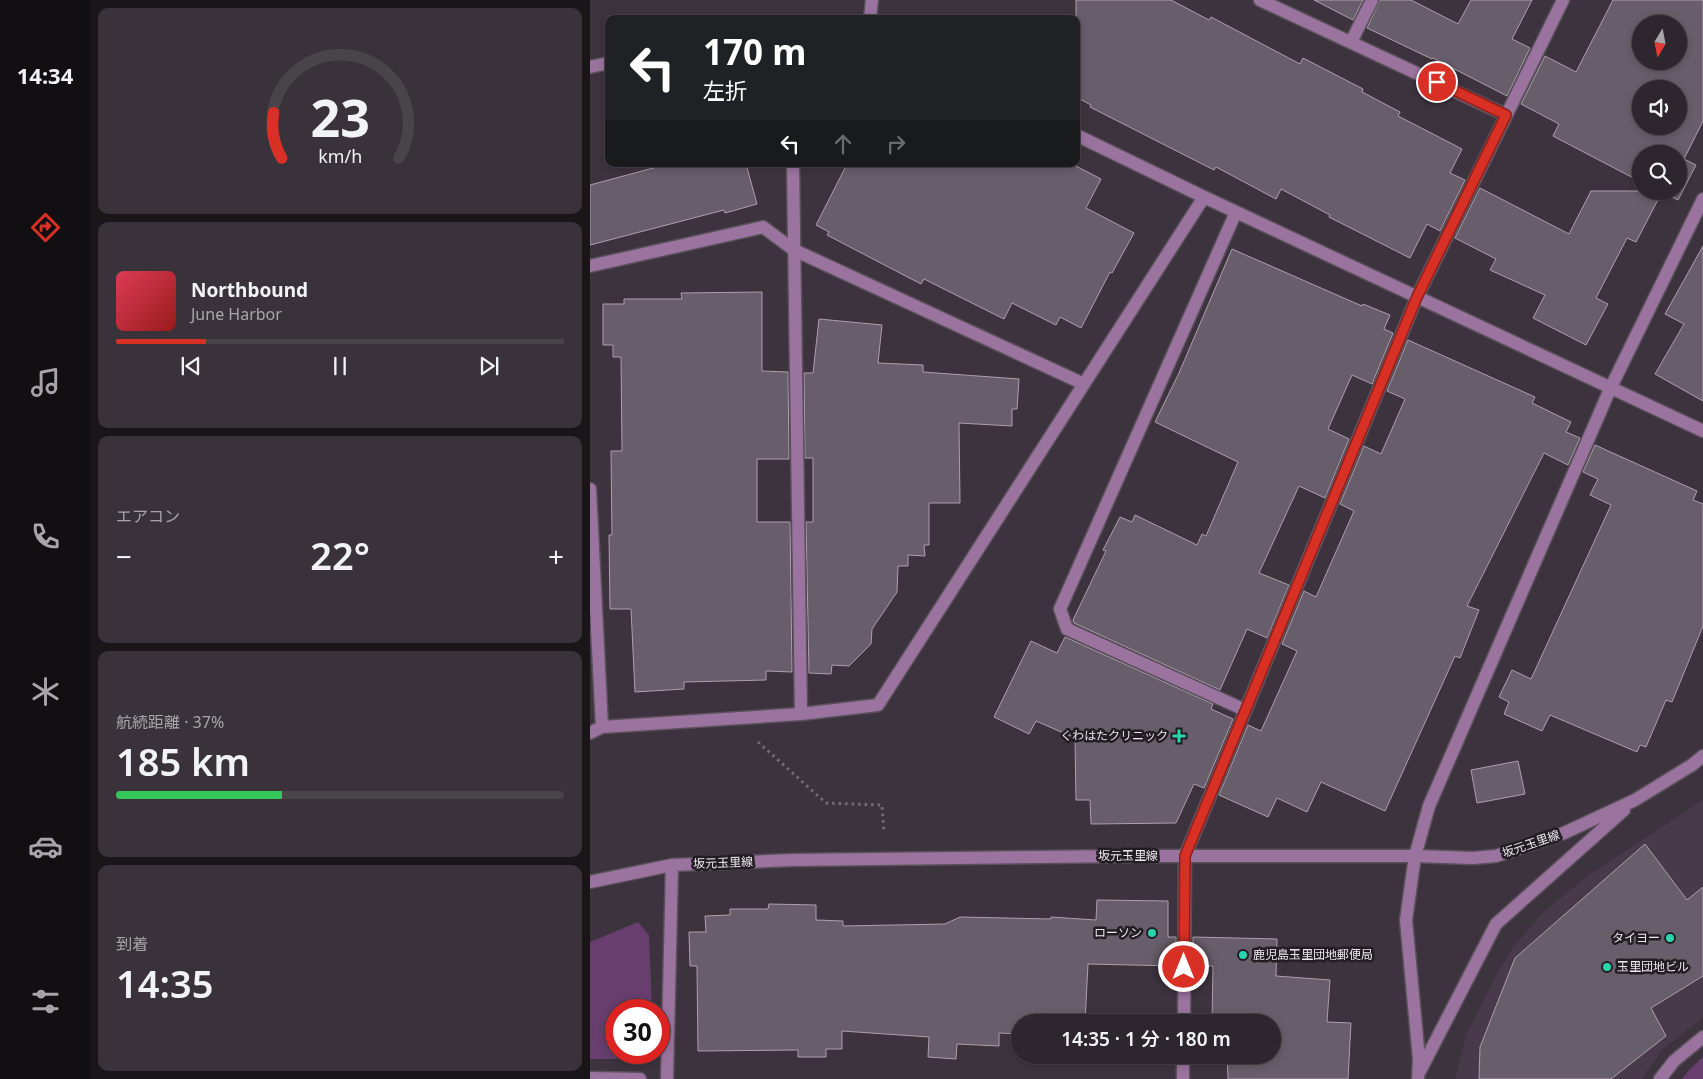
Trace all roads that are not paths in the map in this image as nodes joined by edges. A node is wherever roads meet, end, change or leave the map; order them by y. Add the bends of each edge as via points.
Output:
1 (872, 0) edge
2 (1260, 0) edge
3 (1372, 0) edge
4 (1563, 0) edge
5 (870, 15) edge
6 (1351, 42) junction
7 (605, 64) edge
8 (590, 67) edge
9 (1506, 115) junction
10 (1080, 136) edge
11 (793, 167) edge
12 (1204, 197) junction
13 (1703, 199) edge
14 (1236, 212) junction
15 (794, 250) junction
16 (590, 266) edge
17 (1417, 297) junction
18 (1084, 384) junction
19 (1611, 387) junction
20 (1703, 432) edge
21 (590, 489) edge
22 (1245, 710) junction
23 (801, 714) junction
24 (602, 728) junction
25 (590, 733) edge
26 (1703, 756) edge
27 (1635, 800) junction
28 (1185, 856) junction
29 (1415, 856) junction
30 (672, 865) junction
31 (590, 882) edge
32 (1184, 1014) edge
33 (1703, 1037) edge
34 (1183, 1064) edge
35 (1418, 1076) edge
36 (590, 1078) edge
37 (640, 1079) edge
38 (667, 1079) edge
39 (1183, 1079) edge
40 (1660, 1079) edge

1 - 5 street
2 - 6 street
3 - 6 street
4 - 9 street
6 - 9 street
7 - 8 street
9 - 17 street
10 - 12 street
11 - 15 street
12 - 14 street
12 - 18 street
13 - 19 street
14 - 17 street
14 - 22 street via 1060,609 1067,629
15 - 16 street via 763,227
15 - 18 street
15 - 23 street
17 - 19 street
17 - 22 street
18 - 23 street via 878,705
19 - 20 street
19 - 29 street via 1429,806
21 - 24 street
22 - 28 street
23 - 24 street
24 - 25 street
26 - 27 street, 坂元玉里線
27 - 29 street, 坂元玉里線 via 1564,833 1496,856
27 - 35 street via 1496,924
28 - 29 street, 坂元玉里線
28 - 30 street, 坂元玉里線 via 793,860
28 - 32 street
29 - 35 street via 1406,920
30 - 31 street, 坂元玉里線
30 - 38 street
33 - 40 street via 1674,1061
34 - 39 street
36 - 37 street

